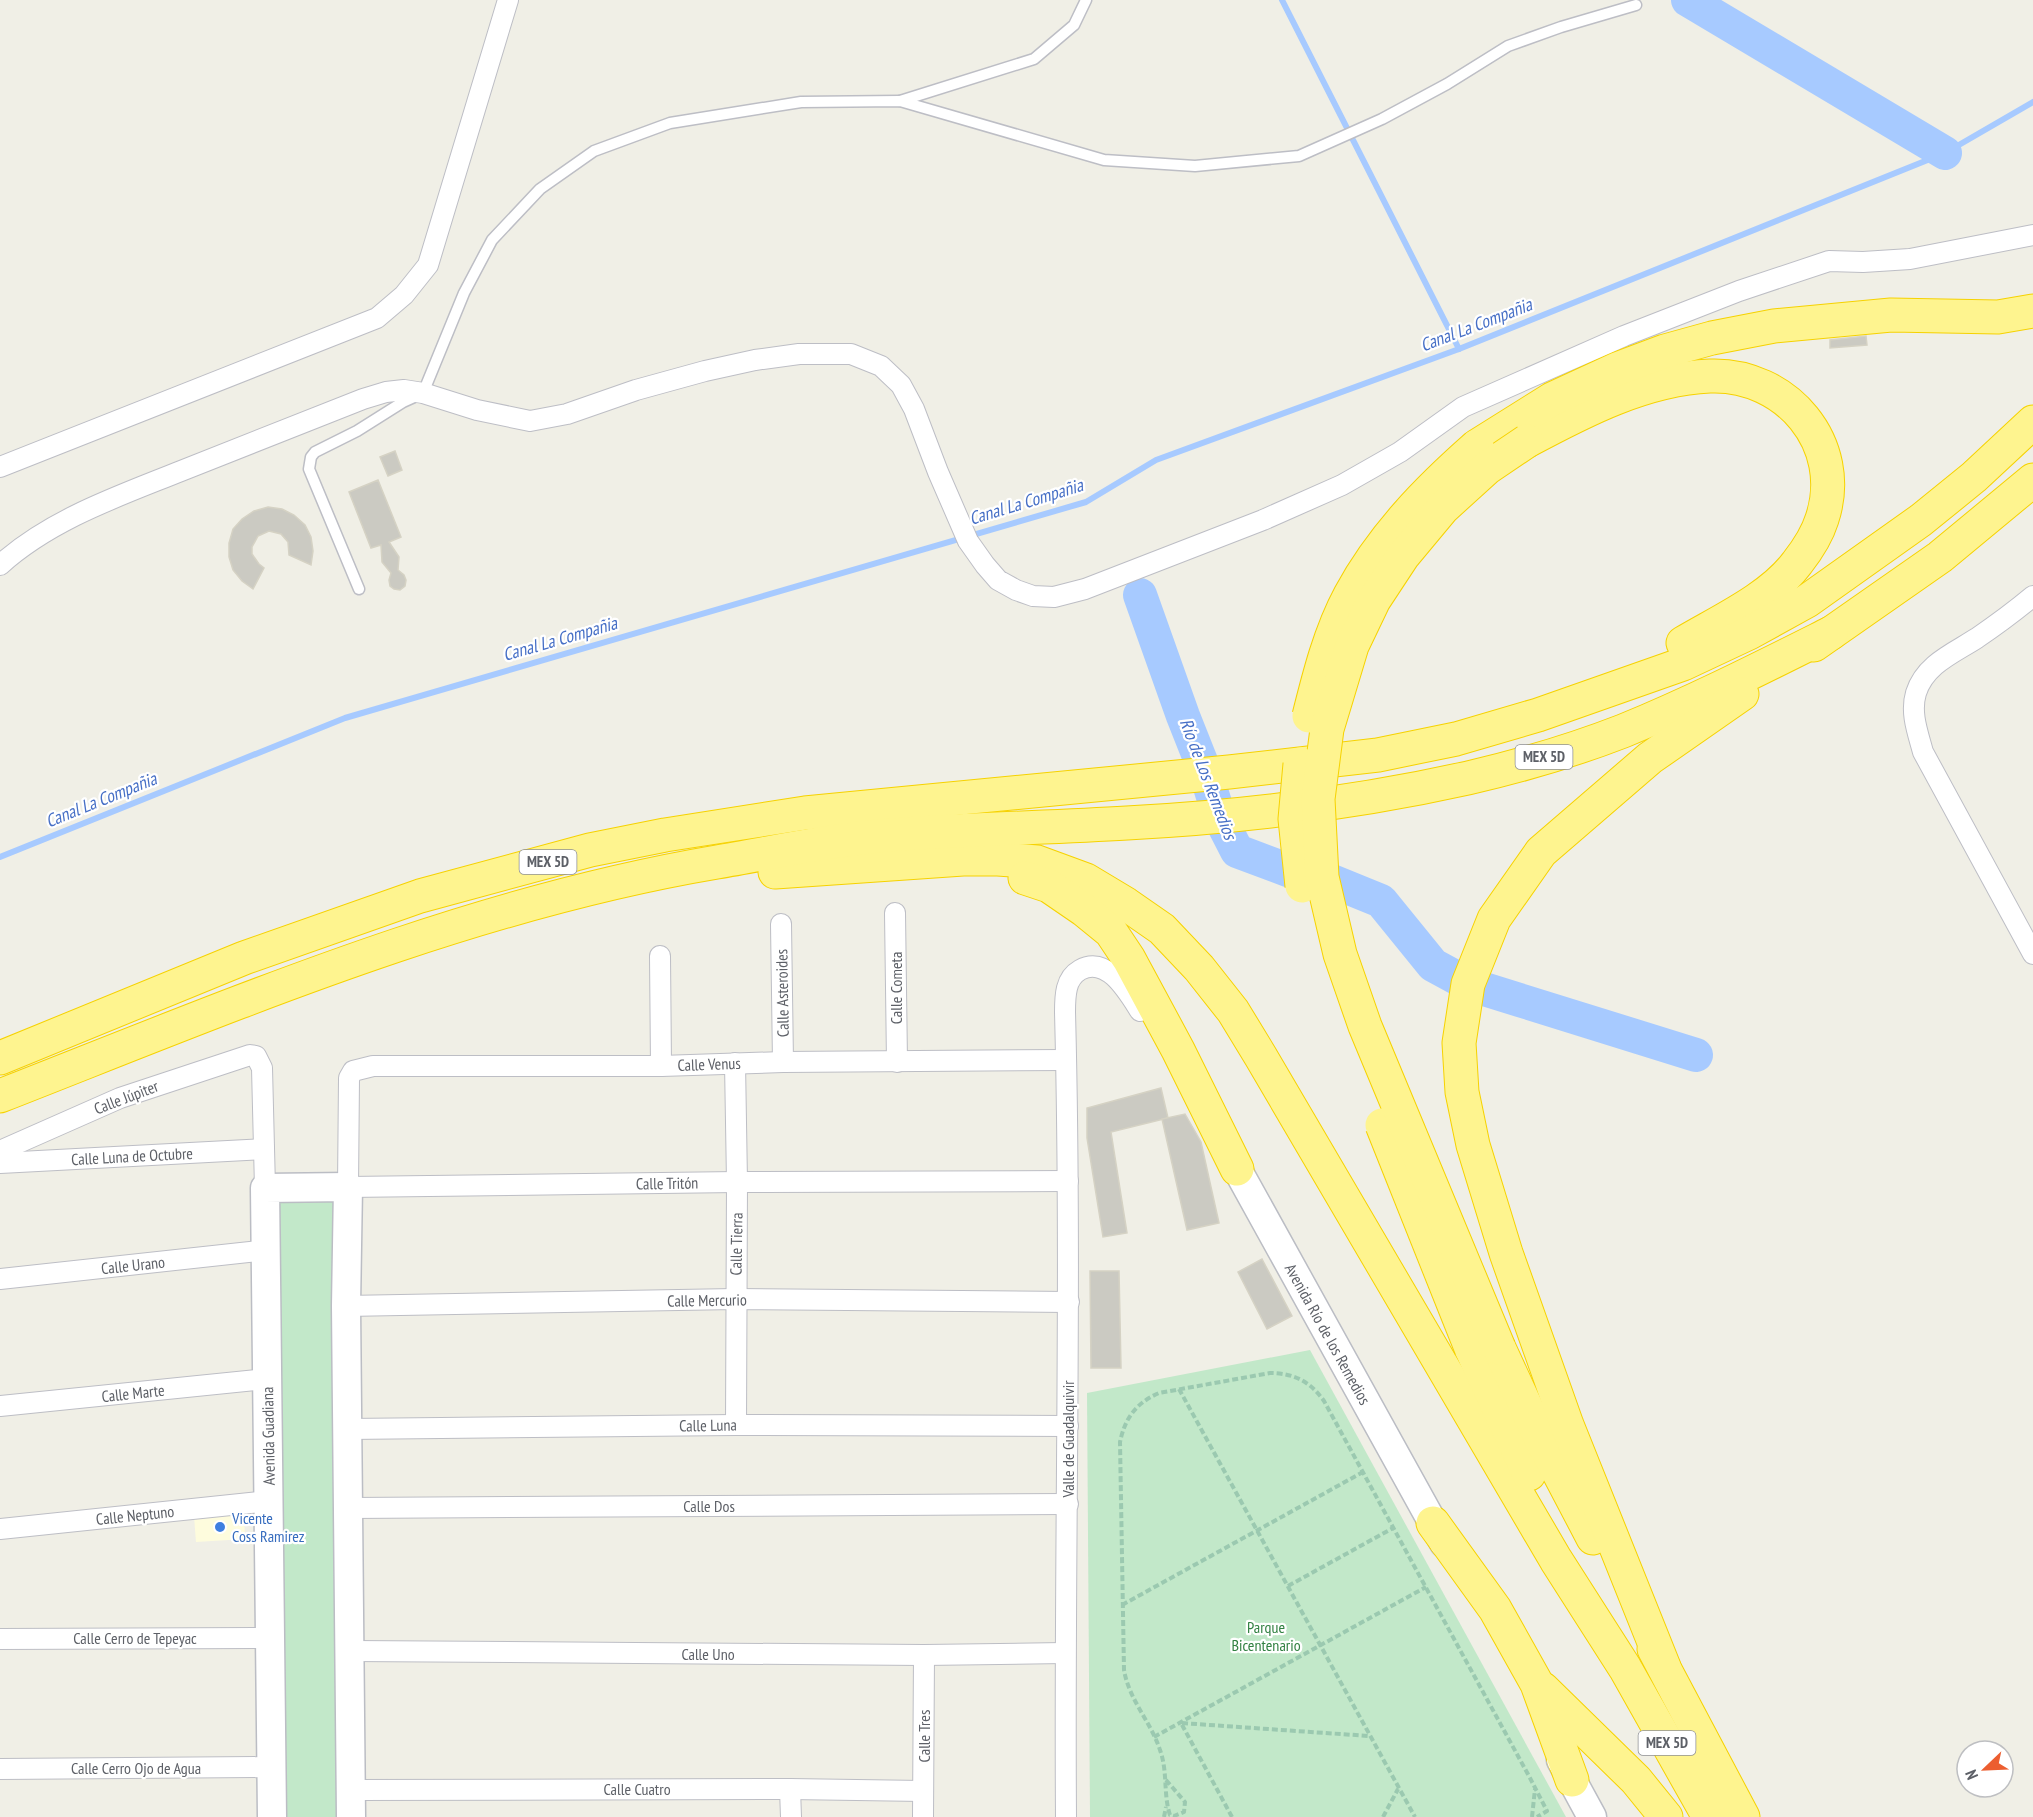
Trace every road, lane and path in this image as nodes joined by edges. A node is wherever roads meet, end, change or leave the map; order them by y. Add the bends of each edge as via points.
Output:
1 (508, 0) edge
2 (1086, 0) edge
3 (1636, 5) dead end
4 (900, 101) junction
5 (2033, 235) edge
6 (2033, 311) edge
7 (423, 393) junction
8 (2033, 422) edge
9 (0, 467) edge
10 (2033, 480) edge
11 (0, 565) edge
12 (359, 589) dead end
13 (2033, 596) edge
14 (1832, 633) junction
15 (1595, 696) junction
16 (963, 860) junction
17 (599, 885) junction
18 (896, 913) dead end
19 (781, 924) dead end
20 (2033, 954) edge
21 (660, 956) dead end
22 (256, 1056) joint
23 (0, 1058) edge
24 (1066, 1060) junction
25 (783, 1062) junction
26 (897, 1062) junction
27 (735, 1063) junction
28 (661, 1066) junction
29 (0, 1096) edge
30 (264, 1149) junction
31 (0, 1151) edge
32 (0, 1163) edge
33 (1237, 1169) junction
34 (1068, 1181) junction
35 (738, 1182) junction
36 (348, 1187) junction
37 (265, 1188) junction
38 (267, 1250) junction
39 (0, 1279) edge
40 (735, 1299) junction
41 (1069, 1302) junction
42 (346, 1306) junction
43 (1485, 1348) junction
44 (266, 1379) junction
45 (1179, 1389) junction
46 (0, 1406) edge
47 (736, 1425) junction
48 (1068, 1426) junction
49 (348, 1429) junction
50 (1363, 1472) junction
51 (269, 1501) junction
52 (1068, 1504) junction
53 (349, 1508) junction
54 (1433, 1523) junction
55 (1393, 1528) junction
56 (0, 1529) edge
57 (1257, 1530) junction
58 (1288, 1586) junction
59 (1426, 1587) junction
60 (1122, 1605) junction
61 (269, 1638) junction
62 (0, 1639) edge
63 (1321, 1646) junction
64 (351, 1651) junction
65 (1064, 1653) junction
66 (924, 1655) junction
67 (1664, 1667) junction
68 (1625, 1668) junction
69 (1537, 1684) junction
70 (1180, 1723) junction
71 (1370, 1736) junction
72 (1154, 1737) junction
73 (272, 1767) junction
74 (0, 1768) edge
75 (1166, 1780) junction
76 (1572, 1780) junction
77 (1399, 1788) junction
78 (1535, 1788) junction
79 (790, 1789) junction
80 (923, 1791) junction
81 (1167, 1800) junction
82 (351, 1804) edge
83 (272, 1817) edge
84 (791, 1817) edge
85 (923, 1817) edge
86 (1066, 1817) edge
87 (1164, 1817) edge
88 (1232, 1817) edge
89 (1383, 1817) edge
90 (1415, 1817) edge
91 (1532, 1817) edge
92 (1537, 1817) edge
93 (1592, 1817) edge
94 (1666, 1817) edge
95 (1709, 1817) edge
96 (1743, 1817) edge

1 - 9 street via 428,265 404,295 377,318
2 - 4 lane via 1074,25 1034,59
3 - 4 lane via 1508,46 1447,84 1299,156 1195,166 1104,160
4 - 7 lane via 801,102 722,114 670,123 594,151 540,189 492,240 464,293
5 - 7 street via 1910,259 1829,261 1739,291 1624,336 1463,407 1400,452 1342,485 1263,520 1085,589 1054,597 1033,596 998,580 968,541 901,385 881,366 851,354 755,360 530,421
6 - 43 highway, bridge via 1998,317 1892,315 1774,326 1712,338 1617,369 1552,399 1477,446 1402,519 1348,597 1321,666 1305,730 1295,819 1303,893 1318,956 1350,1047
7 - 11 street via 404,390 363,399 92,507 32,541
7 - 12 lane via 311,457 309,469
8 - 15 highway, MEX 5D via 1921,520 1807,601 1683,664
10 - 14 highway, MEX 5D via 1940,557
13 - 20 street via 1939,661 1925,675 1915,693 1914,721 1923,752
14 - 17 highway, MEX 5D via 1621,732 1534,760 1388,794 1132,823 876,836
14 - 67 highway via 1650,758 1541,852 1494,919 1468,984 1459,1043 1462,1092 1473,1145 1506,1253 1568,1425
15 - 23 highway, MEX 5D via 1456,739 1390,753 805,813 590,850 420,896 244,958
15 - 43 highway, bridge via 1770,590 1795,566 1816,535 1826,501 1826,466 1814,433 1794,407 1767,388 1720,376 1671,382 1632,393 1600,404 1527,441 1487,468 1443,508 1402,556 1374,600 1352,646 1327,729 1318,799 1322,877 1340,954
16 - 17 highway
16 - 33 highway via 1049,886 1111,932 1178,1050
16 - 68 highway via 1037,862 1086,880 1162,929 1199,968 1262,1057 1556,1560
17 - 29 highway, MEX 5D via 432,932 260,993
18 - 26 street, Calle Cometa
19 - 25 street, Calle Asteroides
21 - 28 street
22 - 30 street, Avenida Guadiana via 262,1068
22 - 31 street, Calle Júpiter via 243,1055 120,1098
24 - 26 street, Calle Venus
24 - 33 street, Avenida Río de los Remedios via 1067,988 1073,974 1087,967 1099,967 1127,990
24 - 34 street, Valle de Guadalquivir
25 - 26 street, Calle Venus
25 - 27 street, Calle Venus
27 - 28 street, Calle Venus
27 - 35 street, Calle Tierra
28 - 36 street, Calle Venus via 373,1066 353,1071 348,1086
30 - 32 street, Calle Luna de Octubre
30 - 37 street, Avenida Guadiana
33 - 54 street, Avenida Río de los Remedios
34 - 35 street, Calle Tritón
34 - 41 street, Valle de Guadalquivir
35 - 36 street, Calle Tritón
35 - 40 street, Calle Tierra
36 - 37 street, Calle Tritón
36 - 42 street
37 - 38 street, Avenida Guadiana
38 - 39 street, Calle Urano
38 - 44 street, Avenida Guadiana
40 - 41 street, Calle Mercurio
40 - 42 street, Calle Mercurio
40 - 47 street, Calle Tierra
41 - 48 street, Valle de Guadalquivir
42 - 49 street
43 - 67 highway via 1540,1437
43 - 68 highway via 1510,1435
44 - 46 street, Calle Marte
44 - 51 street, Avenida Guadiana
45 - 50 path via 1270,1372 1293,1375 1318,1393
45 - 57 path
45 - 60 path via 1142,1402 1122,1430
47 - 48 street, Calle Luna
47 - 49 street, Calle Luna
48 - 52 street, Valle de Guadalquivir
49 - 53 street
50 - 55 path
50 - 57 path
51 - 56 street, Calle Neptuno
51 - 61 street, Avenida Guadiana
52 - 53 street, Calle Dos
52 - 65 street, Valle de Guadalquivir
53 - 64 street
54 - 69 highway via 1495,1609
54 - 76 street, Avenida Río de los Remedios
55 - 58 path
55 - 59 path
57 - 58 path
57 - 60 path
58 - 63 path
59 - 63 path
59 - 78 path
60 - 72 path via 1127,1686
61 - 62 street, Calle Cerro de Tepeyac
61 - 73 street, Avenida Guadiana
63 - 70 path
63 - 71 path
64 - 66 street, Calle Uno
64 - 82 street
65 - 66 street, Calle Uno
65 - 86 street, Valle de Guadalquivir
66 - 80 street, Calle Tres
67 - 96 highway, MEX 5D
68 - 95 highway, MEX 5D
69 - 76 highway
69 - 94 highway via 1636,1780
70 - 71 path
70 - 72 path
70 - 88 path
71 - 77 path
72 - 75 path via 1165,1765
73 - 74 street, Calle Cerro Ojo de Agua
73 - 83 street, Avenida Guadiana
75 - 81 path
75 - 81 path via 1185,1802 1184,1812 1170,1815
76 - 93 street, Avenida Río de los Remedios
77 - 89 path
77 - 90 path
78 - 91 path
78 - 92 path via 1547,1811
79 - 80 street, Calle Cuatro
79 - 82 street, Calle Cuatro
79 - 84 street
80 - 85 street, Calle Tres
81 - 87 path

